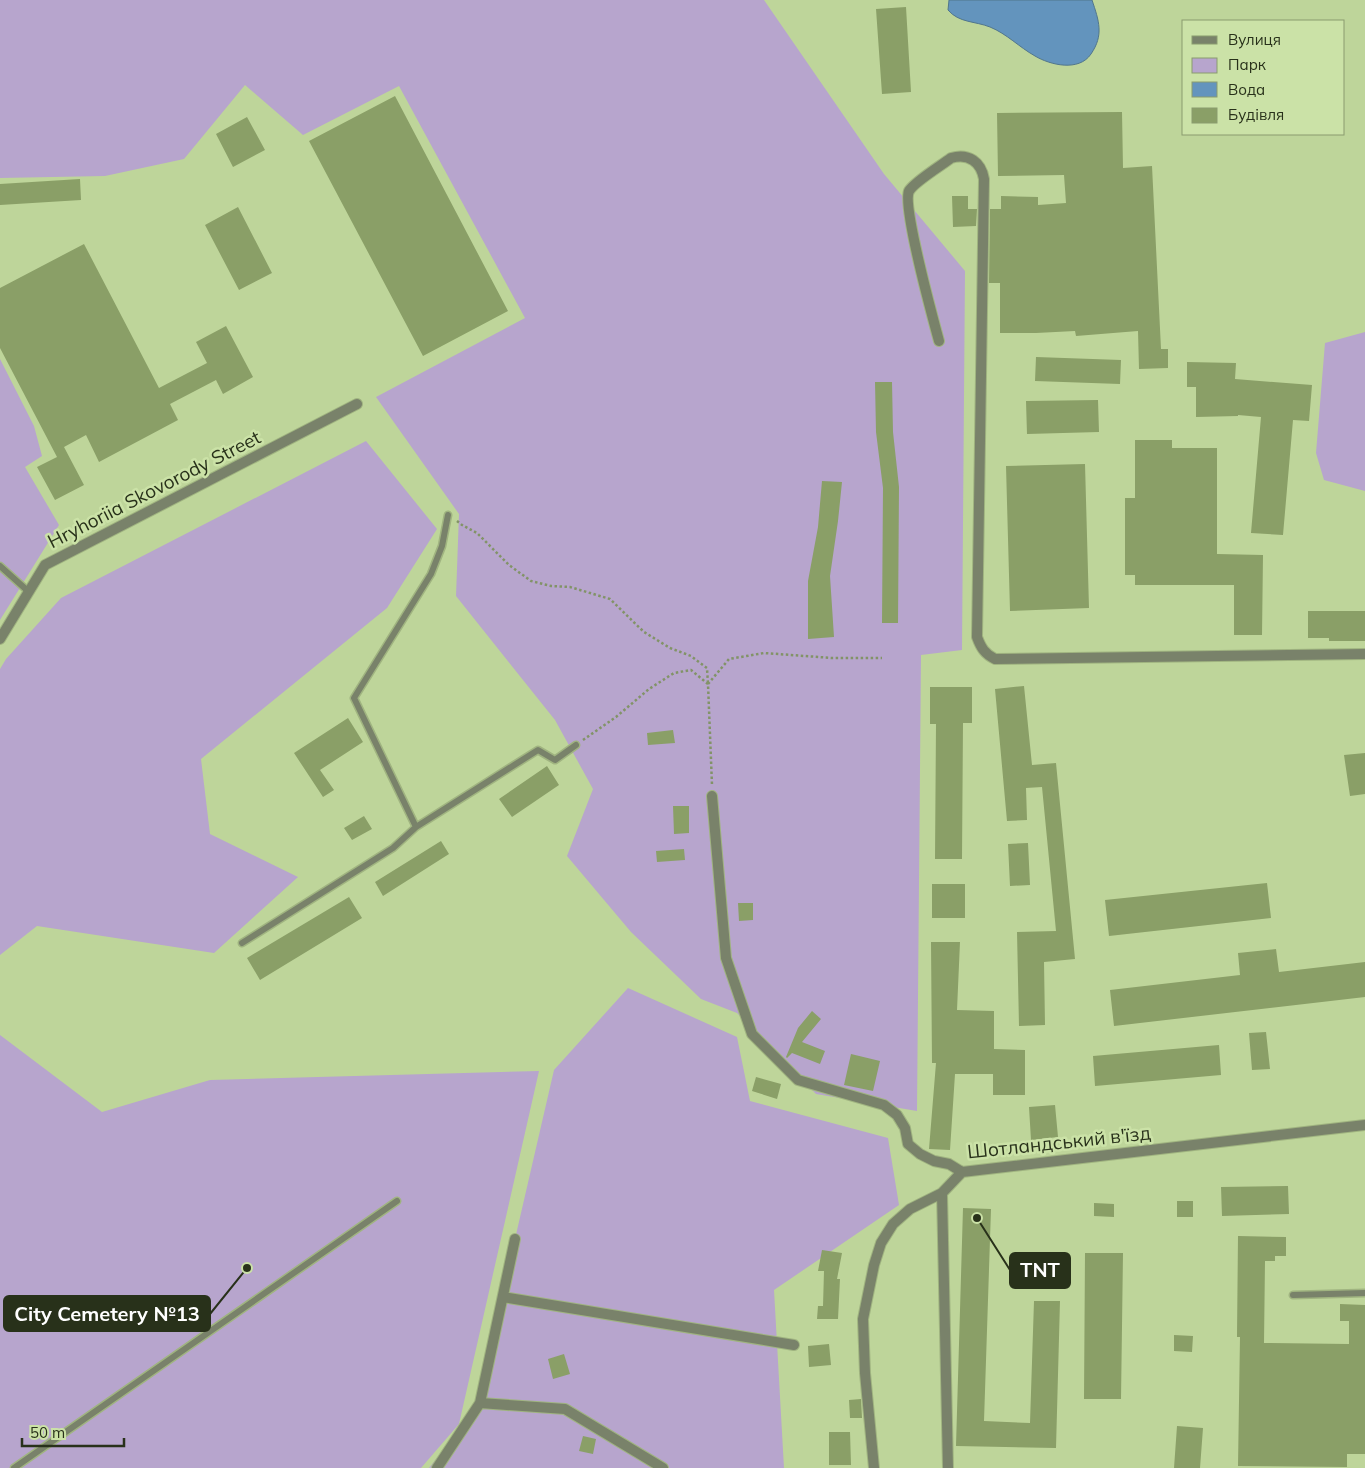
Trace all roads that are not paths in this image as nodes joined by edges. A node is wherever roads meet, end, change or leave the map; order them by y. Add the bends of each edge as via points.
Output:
1 (939, 341) dead end
2 (356, 404) dead end
3 (448, 515) dead end
4 (0, 566) edge
5 (29, 592) junction
6 (0, 639) edge
7 (1365, 654) edge
8 (576, 746) road end
9 (712, 796) road end
10 (416, 827) junction
11 (242, 943) dead end
12 (1365, 1125) edge
13 (962, 1172) junction
14 (942, 1193) junction
15 (397, 1201) dead end
16 (515, 1239) dead end
17 (1365, 1293) edge
18 (1293, 1294) dead end
19 (503, 1297) junction
20 (794, 1345) dead end
21 (480, 1403) junction
22 (14, 1468) edge
23 (437, 1468) edge
24 (663, 1468) edge
25 (874, 1468) edge
26 (948, 1468) edge

1 - 7 street via 907,198 912,187 951,158 959,156 974,160 983,172 984,180 977,638 987,654 995,659
2 - 5 street, Hryhoriia Skovorody Street via 45,565
3 - 10 lane via 442,546 430,574 354,698
4 - 5 lane
5 - 6 street, Hryhoriia Skovorody Street
8 - 10 lane via 555,760 538,750
9 - 13 street, Шотландський в'їзд via 726,958 752,1034 798,1080 884,1105 897,1115 905,1128 908,1144 920,1154
10 - 11 lane via 392,848
12 - 13 street, Шотландський в'їзд
13 - 14 street
14 - 25 street via 910,1209 893,1224 881,1243 874,1265 863,1319
14 - 26 street
15 - 22 lane
16 - 19 street
17 - 18 lane
19 - 20 street
19 - 21 street
21 - 23 street
21 - 24 street via 565,1409

